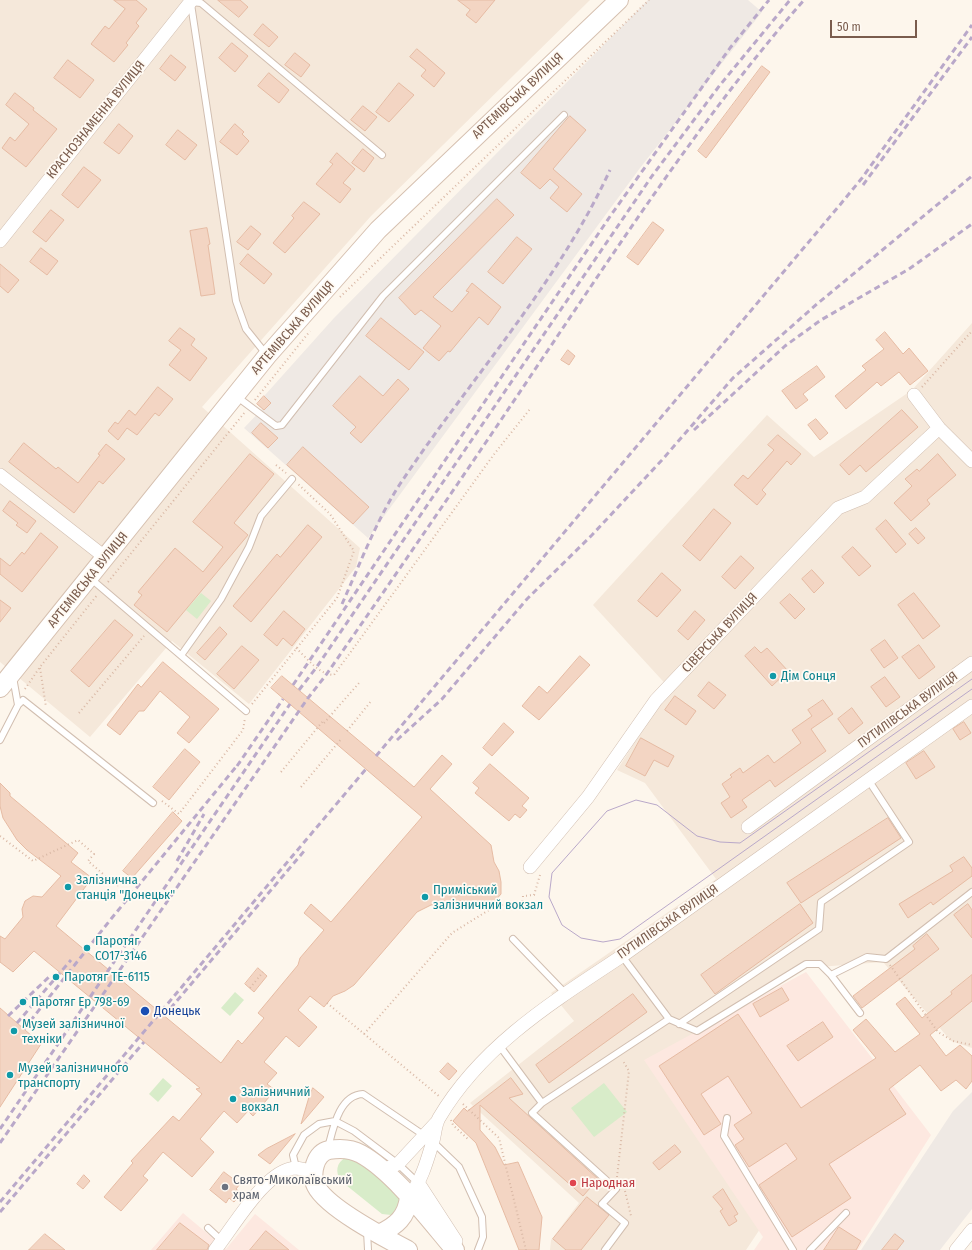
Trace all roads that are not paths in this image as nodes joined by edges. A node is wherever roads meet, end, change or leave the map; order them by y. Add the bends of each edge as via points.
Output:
1 (620, 0) edge
2 (191, 1) edge
3 (564, 115) dead end
4 (382, 155) dead end
5 (0, 241) edge
6 (267, 356) junction
7 (914, 395) road end
8 (243, 400) junction
9 (939, 428) junction
10 (972, 461) edge
11 (0, 475) edge
12 (292, 479) road end
13 (106, 558) junction
14 (96, 583) junction
15 (182, 654) junction
16 (972, 663) edge
17 (13, 673) junction
18 (0, 688) edge
19 (18, 702) junction
20 (972, 706) edge
21 (246, 711) road end
22 (0, 740) edge
23 (869, 781) junction
24 (153, 803) dead end
25 (748, 827) dead end
26 (530, 867) dead end
27 (972, 892) edge
28 (513, 939) dead end
29 (622, 956) junction
30 (831, 975) junction
31 (565, 993) junction
32 (860, 1013) dead end
33 (669, 1019) junction
34 (679, 1024) junction
35 (499, 1045) junction
36 (542, 1102) junction
37 (727, 1118) dead end
38 (335, 1121) junction
39 (429, 1138) junction
40 (328, 1150) junction
41 (390, 1167) junction
42 (296, 1168) junction
43 (313, 1172) junction
44 (414, 1190) junction
45 (846, 1213) dead end
46 (208, 1228) dead end
47 (972, 1230) edge
48 (373, 1231) junction
49 (218, 1246) edge
50 (404, 1248) edge
51 (368, 1250) edge
52 (455, 1250) edge
53 (460, 1250) edge
54 (478, 1250) edge
55 (604, 1250) edge
56 (793, 1250) edge
57 (810, 1250) edge
58 (956, 1250) edge

1 - 6 main road, АРТЕМІВСЬКА ВУЛИЦЯ via 378,230
2 - 4 lane via 201,3
2 - 5 street, КРАСНОЗНАМЕННА ВУЛИЦЯ
2 - 6 lane via 236,301 246,329
3 - 8 lane via 383,296 282,426 276,426
6 - 8 main road, АРТЕМІВСЬКА ВУЛИЦЯ
7 - 9 street
8 - 13 main road, АРТЕМІВСЬКА ВУЛИЦЯ
9 - 10 street
9 - 26 street, СІВЕРСЬКА ВУЛИЦЯ via 865,496 838,508 661,695 588,797
11 - 13 street
12 - 15 lane via 261,516 249,547 221,598
13 - 14 main road, АРТЕМІВСЬКА ВУЛИЦЯ
14 - 15 lane
14 - 17 main road, АРТЕМІВСЬКА ВУЛИЦЯ
15 - 21 lane
16 - 25 street, ПУТИЛІВСЬКА ВУЛИЦЯ
17 - 18 main road, АРТЕМІВСЬКА ВУЛИЦЯ
17 - 19 lane
19 - 22 lane
19 - 24 lane via 23,700
20 - 23 street, ПУТИЛІВСЬКА ВУЛИЦЯ
23 - 29 street, ПУТИЛІВСЬКА ВУЛИЦЯ
23 - 34 lane via 909,842 821,902 819,929
27 - 30 lane via 886,959 867,957
28 - 31 lane
29 - 31 street, ПУТИЛІВСЬКА ВУЛИЦЯ
29 - 33 lane
30 - 32 lane
30 - 34 lane via 820,964 806,964 698,1031
31 - 35 street, ПУТИЛІВСЬКА ВУЛИЦЯ
33 - 34 lane
33 - 36 lane
35 - 36 lane
35 - 39 street, ПУТИЛІВСЬКА ВУЛИЦЯ via 477,1066 453,1107 438,1120
36 - 55 lane via 532,1113 616,1189 602,1204 625,1223
37 - 56 lane via 724,1136
38 - 39 lane via 348,1100 356,1094 363,1094
38 - 40 lane
38 - 41 lane via 354,1131
38 - 42 lane via 319,1124 304,1135 293,1155
39 - 41 street
39 - 44 street, ПУТИЛІВСЬКА ВУЛИЦЯ
39 - 54 lane via 459,1167 482,1217 483,1237
40 - 41 main road via 351,1150
40 - 43 main road via 321,1154
41 - 44 main road
42 - 43 street
42 - 49 street via 272,1178 240,1215
43 - 48 main road via 316,1186 328,1200
44 - 48 main road via 402,1219 392,1228
44 - 52 main road
44 - 53 street via 442,1218
45 - 57 lane
46 - 49 lane
47 - 58 street
48 - 50 main road
48 - 51 lane

